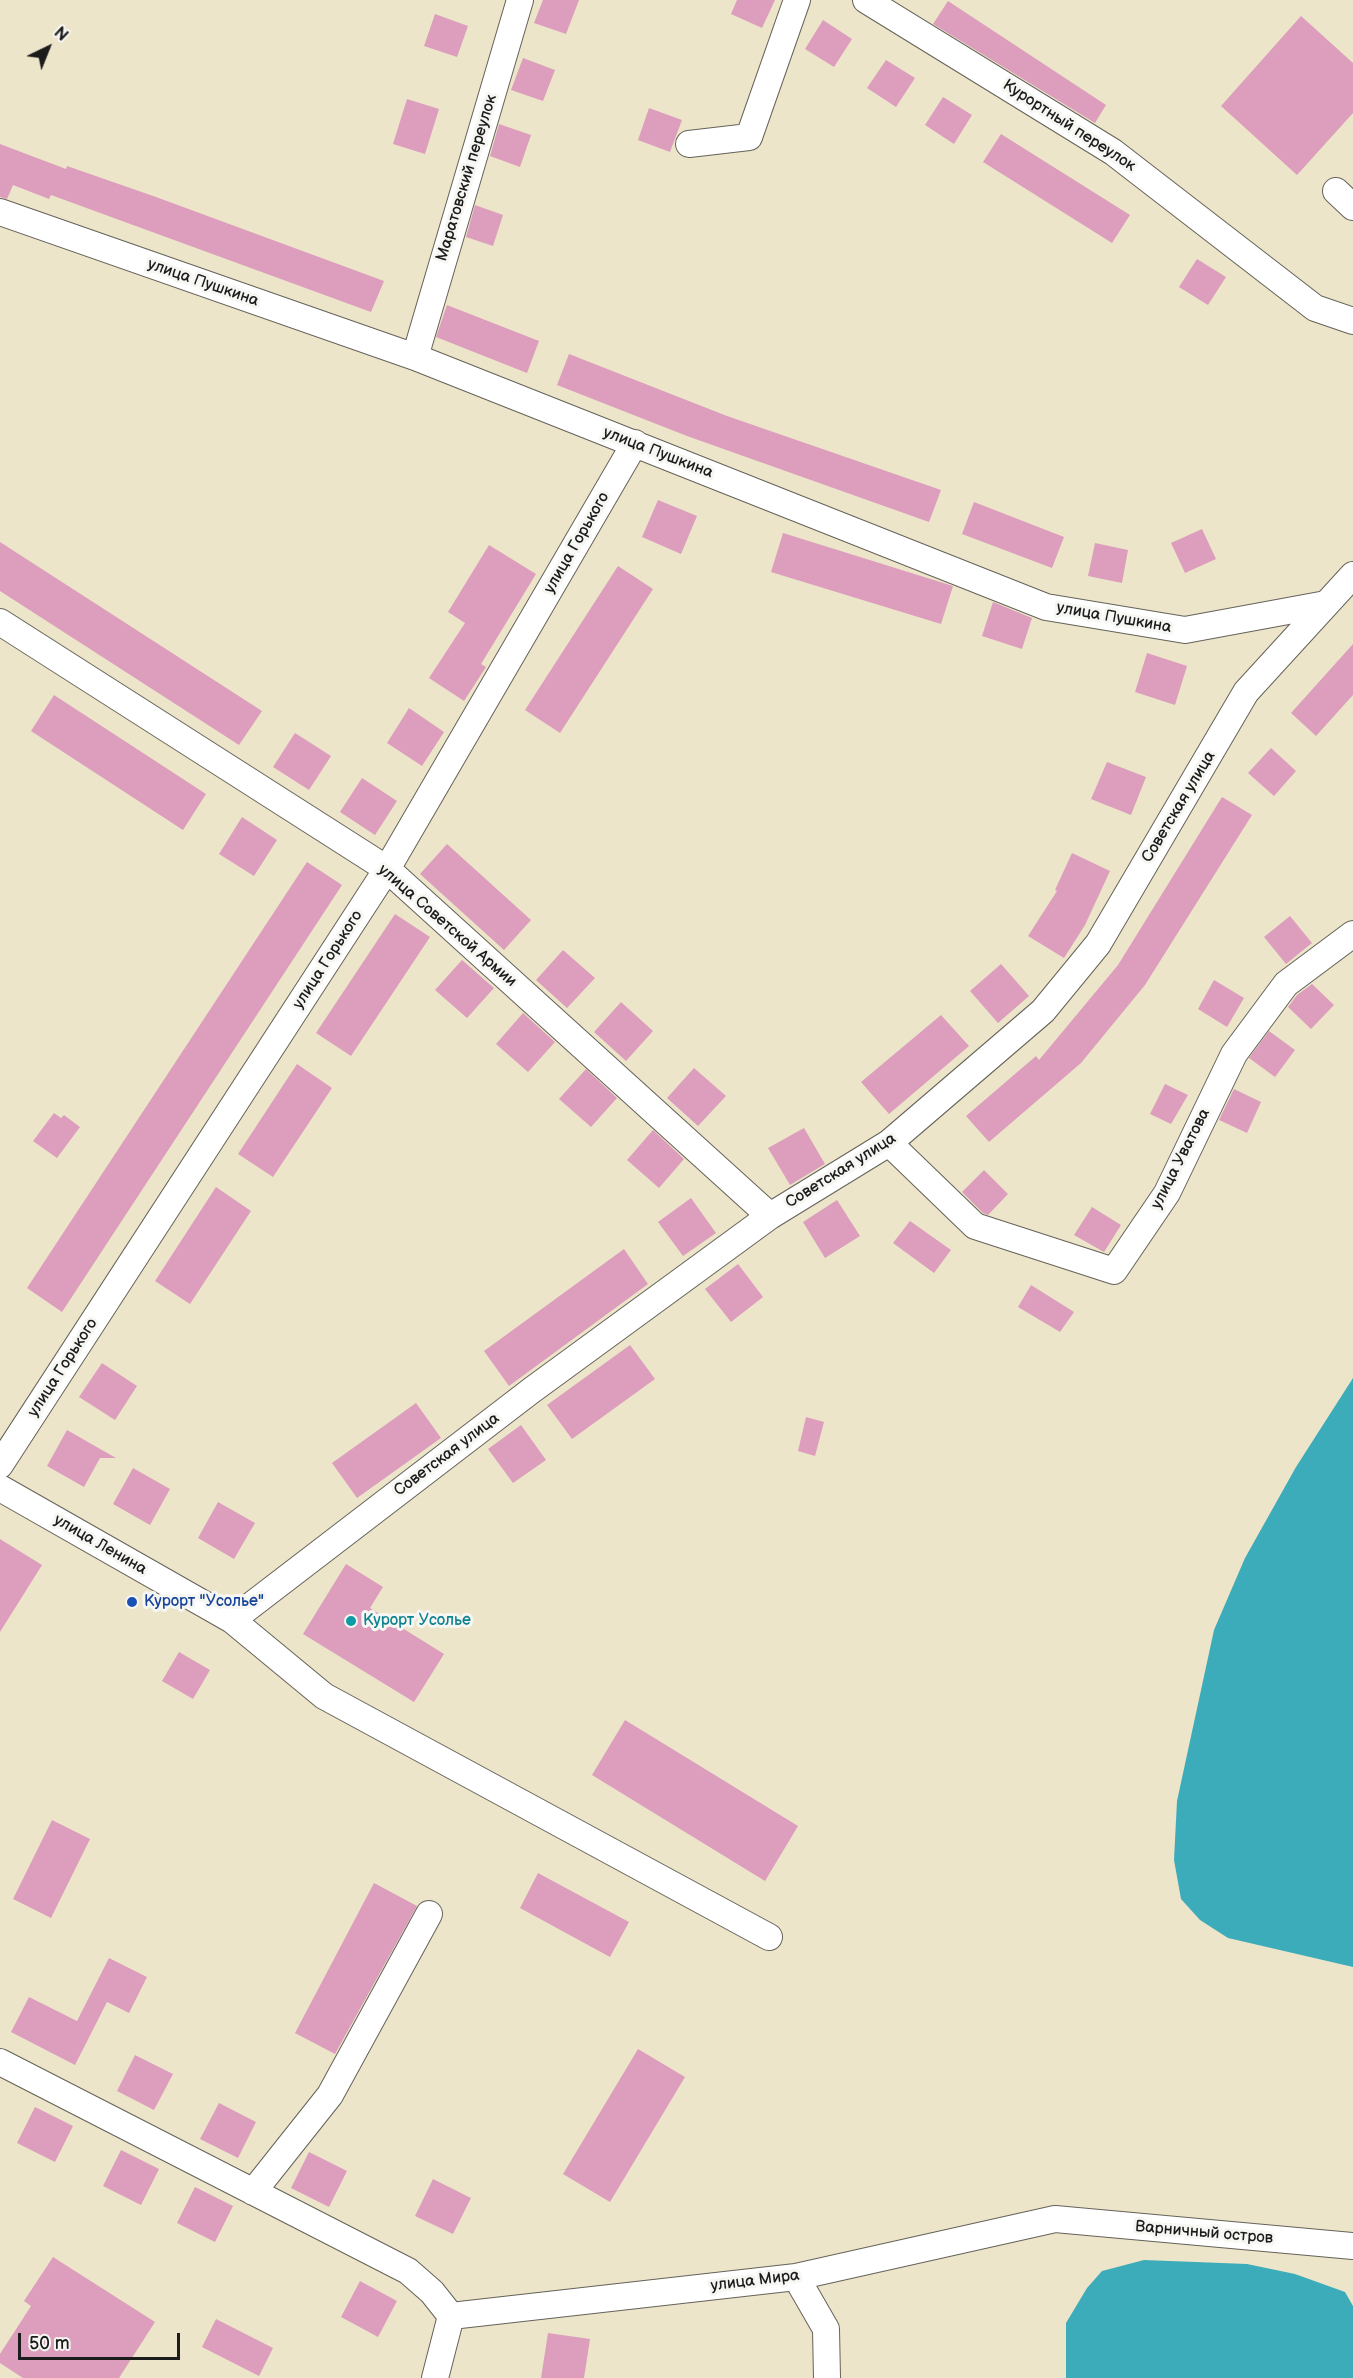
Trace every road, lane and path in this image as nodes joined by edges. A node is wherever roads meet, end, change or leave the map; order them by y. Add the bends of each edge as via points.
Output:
1 (519, 0) edge
2 (796, 0) edge
3 (866, 0) edge
4 (689, 144) dead end
5 (0, 212) edge
6 (1353, 321) edge
7 (415, 357) junction
8 (635, 443) junction
9 (1353, 575) edge
10 (1326, 604) junction
11 (0, 622) edge
12 (387, 869) junction
13 (1353, 934) edge
14 (889, 1143) junction
15 (770, 1216) junction
16 (0, 1465) edge
17 (0, 1488) edge
18 (232, 1620) junction
19 (429, 1914) dead end
20 (769, 1937) dead end
21 (0, 2062) edge
22 (253, 2192) junction
23 (1055, 2219) joint
24 (1353, 2246) edge
25 (796, 2277) junction
26 (451, 2316) junction
27 (435, 2378) edge
28 (827, 2378) edge

1 - 7 street, Маратовский переулок
2 - 4 street via 749,137
3 - 6 street, Курортный переулок via 1113,152 1315,308
5 - 7 street, улица Пушкина
7 - 8 street, улица Пушкина
8 - 10 street, улица Пушкина via 1046,606 1185,630
8 - 12 street, улица Горького
9 - 10 street, Советская улица
10 - 14 street, Советская улица via 1246,692 1098,945 1042,1011
11 - 12 street, улица Советской Армии
12 - 15 street, улица Советской Армии
12 - 16 street, улица Горького
13 - 14 street, улица Уватова via 1286,984 1234,1054 1167,1193 1114,1271 975,1226
14 - 15 street, Советская улица
15 - 18 street, Советская улица via 532,1390
17 - 18 street, улица Ленина
18 - 20 street, улица Ленина via 324,1696
19 - 22 street via 330,2095
21 - 22 street
22 - 26 street via 408,2271
23 - 24 street, Варничный остров
23 - 25 street, улица Мира
25 - 26 street, улица Мира
25 - 28 street via 826,2329
26 - 27 street

